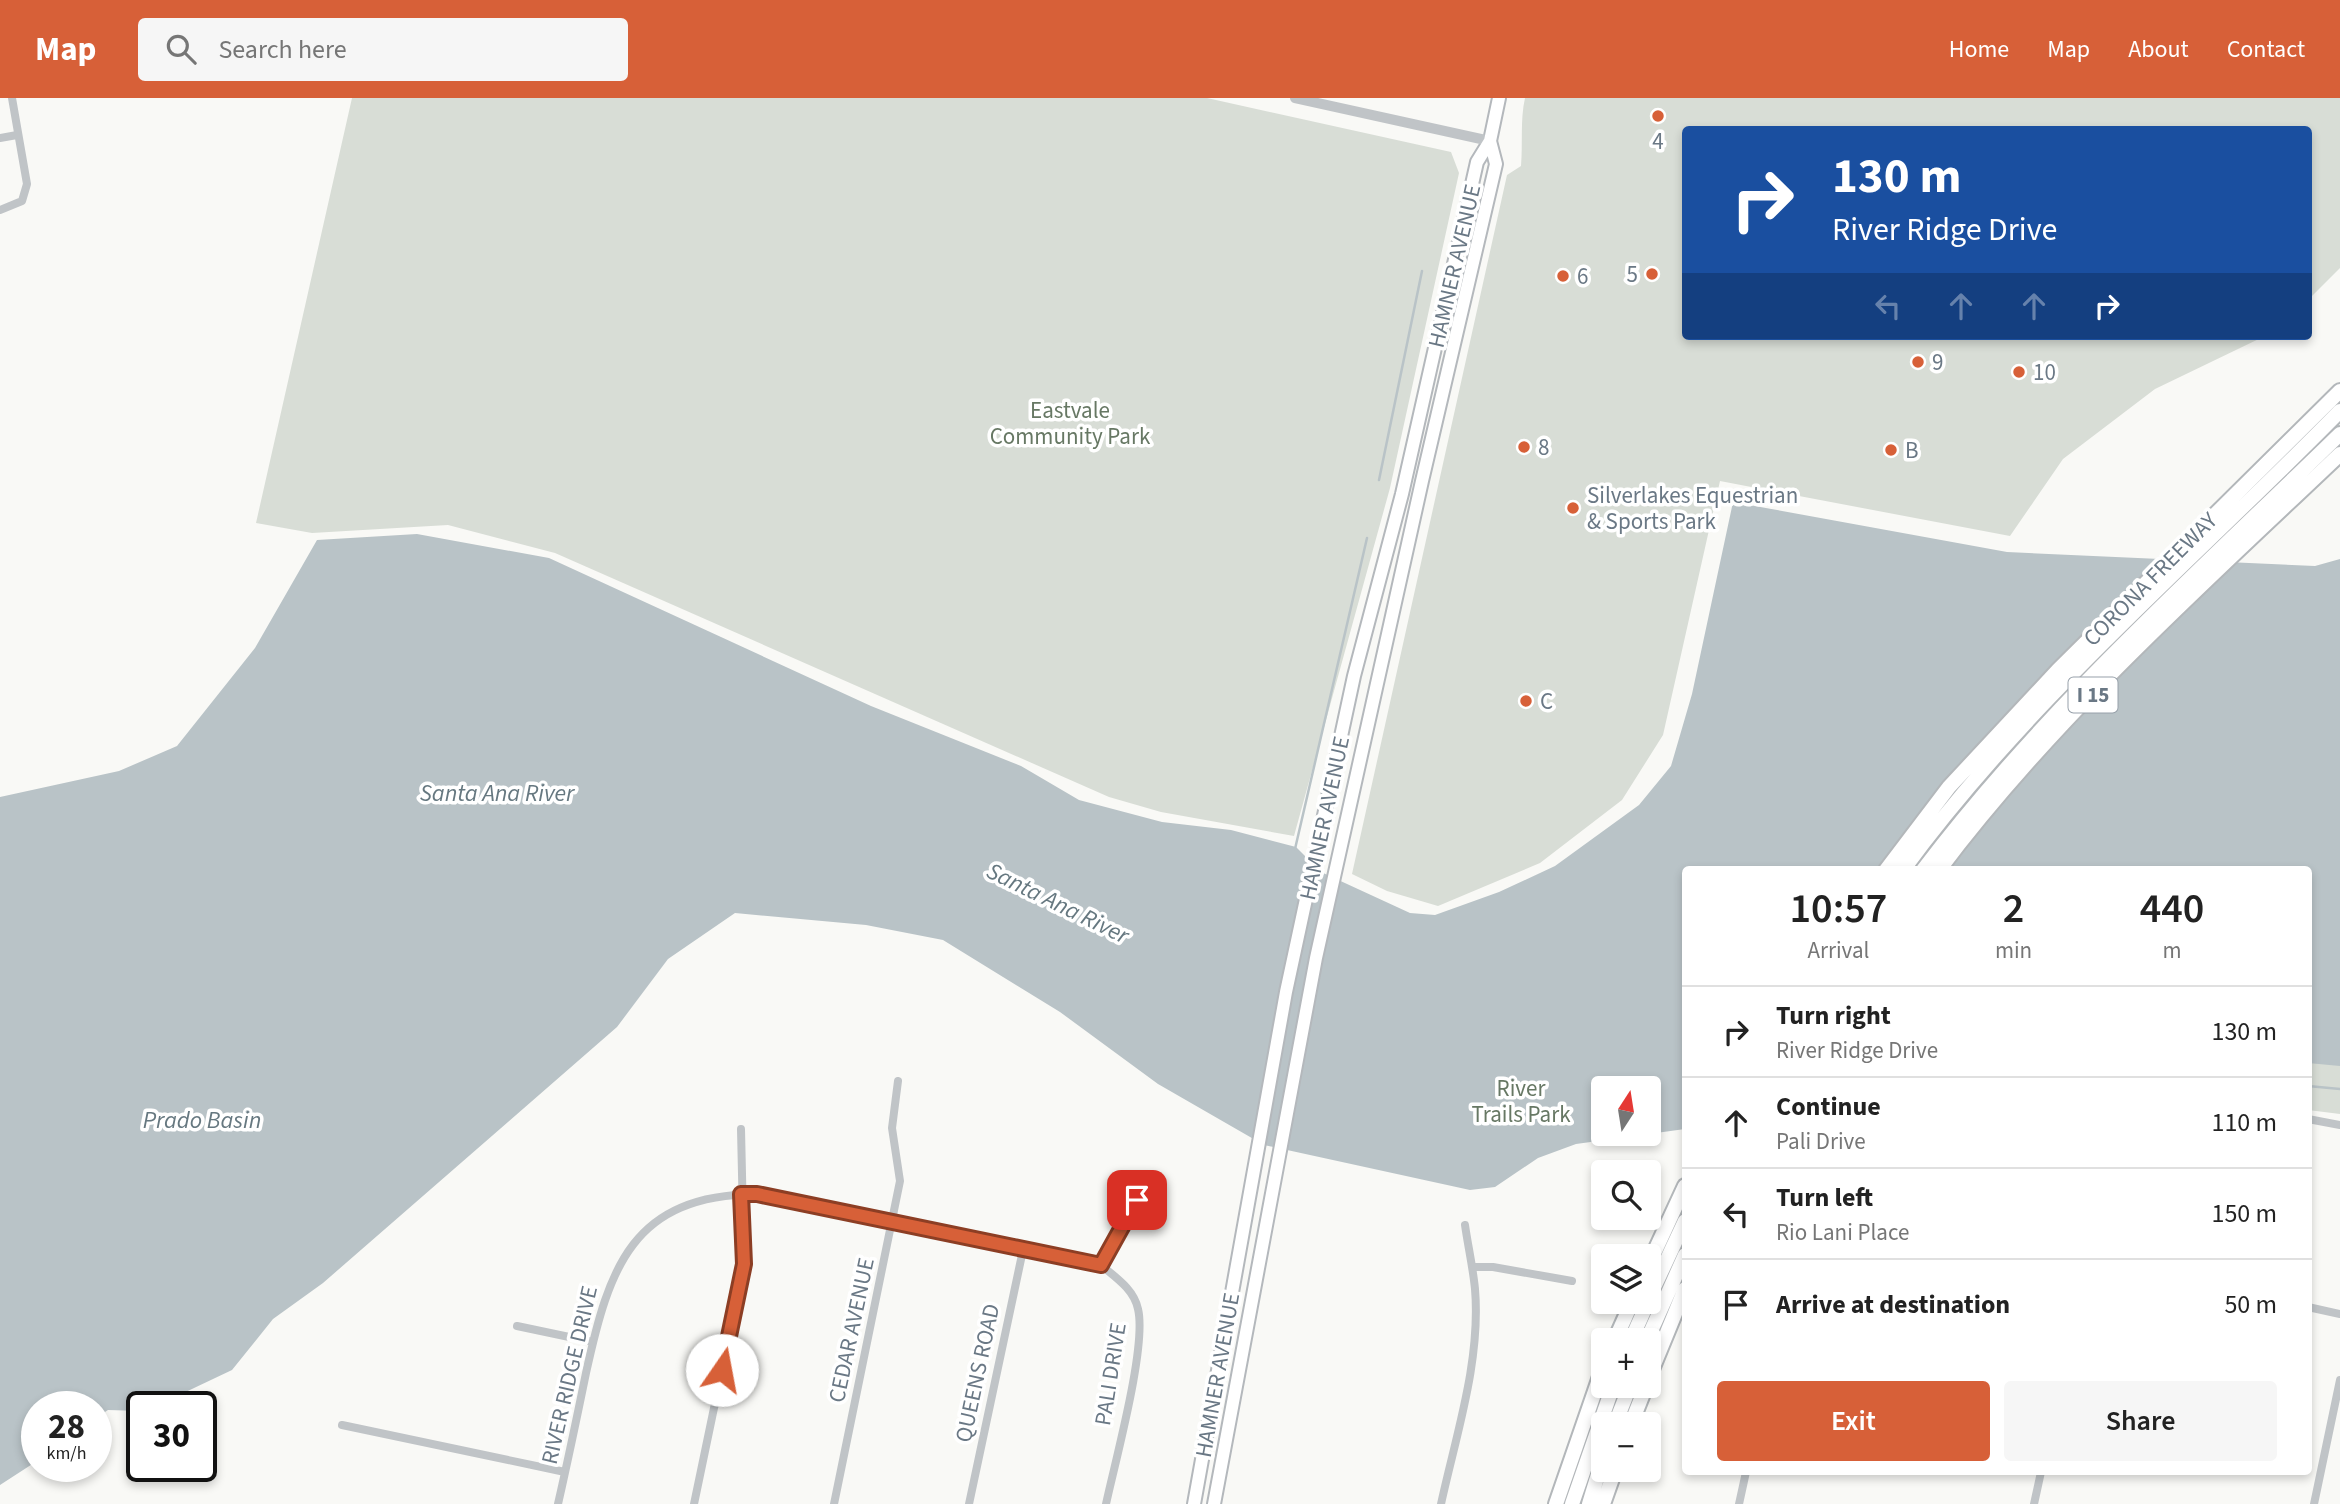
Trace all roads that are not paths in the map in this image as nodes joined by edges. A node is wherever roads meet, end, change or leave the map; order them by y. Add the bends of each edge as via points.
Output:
1 (12, 98) edge
2 (1295, 98) edge
3 (1499, 98) edge
4 (17, 135) junction
5 (0, 138) edge
6 (1490, 141) junction
7 (0, 210) edge
8 (2340, 391) edge
9 (2340, 411) edge
10 (2340, 434) edge
11 (2340, 454) edge
12 (1889, 866) edge
13 (1906, 866) edge
14 (1926, 866) edge
15 (1942, 866) edge
16 (898, 1080) dead end
17 (2312, 1120) edge
18 (2340, 1125) edge
19 (741, 1129) dead end
20 (1682, 1192) edge
21 (741, 1194) junction
22 (1137, 1200) dead end
23 (893, 1222) junction
24 (1465, 1225) dead end
25 (1682, 1227) edge
26 (1658, 1244) edge
27 (1023, 1250) junction
28 (1682, 1262) edge
29 (1101, 1265) junction
30 (1472, 1267) junction
31 (1661, 1273) edge
32 (1572, 1281) dead end
33 (1682, 1296) edge
34 (2312, 1308) edge
35 (2340, 1314) edge
36 (517, 1326) dead end
37 (1652, 1328) edge
38 (593, 1342) junction
39 (1661, 1347) edge
40 (2340, 1380) edge
41 (1593, 1398) edge
42 (1609, 1398) edge
43 (342, 1425) dead end
44 (565, 1472) junction
45 (1744, 1475) edge
46 (2040, 1475) edge
47 (1595, 1482) edge
48 (1611, 1482) edge
49 (558, 1504) edge
50 (694, 1504) edge
51 (834, 1504) edge
52 (969, 1504) edge
53 (1106, 1504) edge
54 (1194, 1504) edge
55 (1214, 1504) edge
56 (1441, 1504) edge
57 (1556, 1504) edge
58 (1572, 1504) edge
59 (1588, 1504) edge
60 (1603, 1504) edge
61 (1739, 1504) edge
62 (2034, 1504) edge
63 (2314, 1504) edge

1 - 4 street
2 - 6 street
3 - 6 main road, HAMNER AVENUE
4 - 5 street
4 - 7 street via 26,192 22,201
6 - 54 main road, HAMNER AVENUE via 1477,162 1402,494 1354,676 1286,992
6 - 55 main road, HAMNER AVENUE via 1496,164 1316,958
8 - 12 highway, CORONA FREEWAY / I 15 via 2058,670 1949,787
9 - 13 highway via 2066,679 1940,819
10 - 14 highway via 2087,678 1968,810
11 - 15 highway, CORONA FREEWAY / I 15 via 2088,699 1981,814
16 - 23 street, CEDAR AVENUE via 892,1128 900,1181
17 - 18 street
19 - 21 street
20 - 26 highway
21 - 23 street, RIVER RIDGE DRIVE
21 - 38 street, RIVER RIDGE DRIVE via 688,1205 641,1233 617,1265
21 - 50 street via 744,1264
22 - 29 street
23 - 27 street
23 - 51 street, CEDAR AVENUE
24 - 30 street
25 - 31 highway
27 - 29 street
27 - 52 street, QUEENS ROAD
28 - 37 highway
29 - 53 street, PALI DRIVE via 1124,1283 1138,1306 1140,1321
30 - 32 street
30 - 56 street via 1474,1334 1468,1381
33 - 39 highway
34 - 35 street
36 - 38 street
38 - 44 street, RIVER RIDGE DRIVE
40 - 63 street
41 - 57 highway
42 - 58 highway
43 - 44 street
44 - 49 street, RIVER RIDGE DRIVE
45 - 61 street
46 - 62 street
47 - 59 highway
48 - 60 highway

